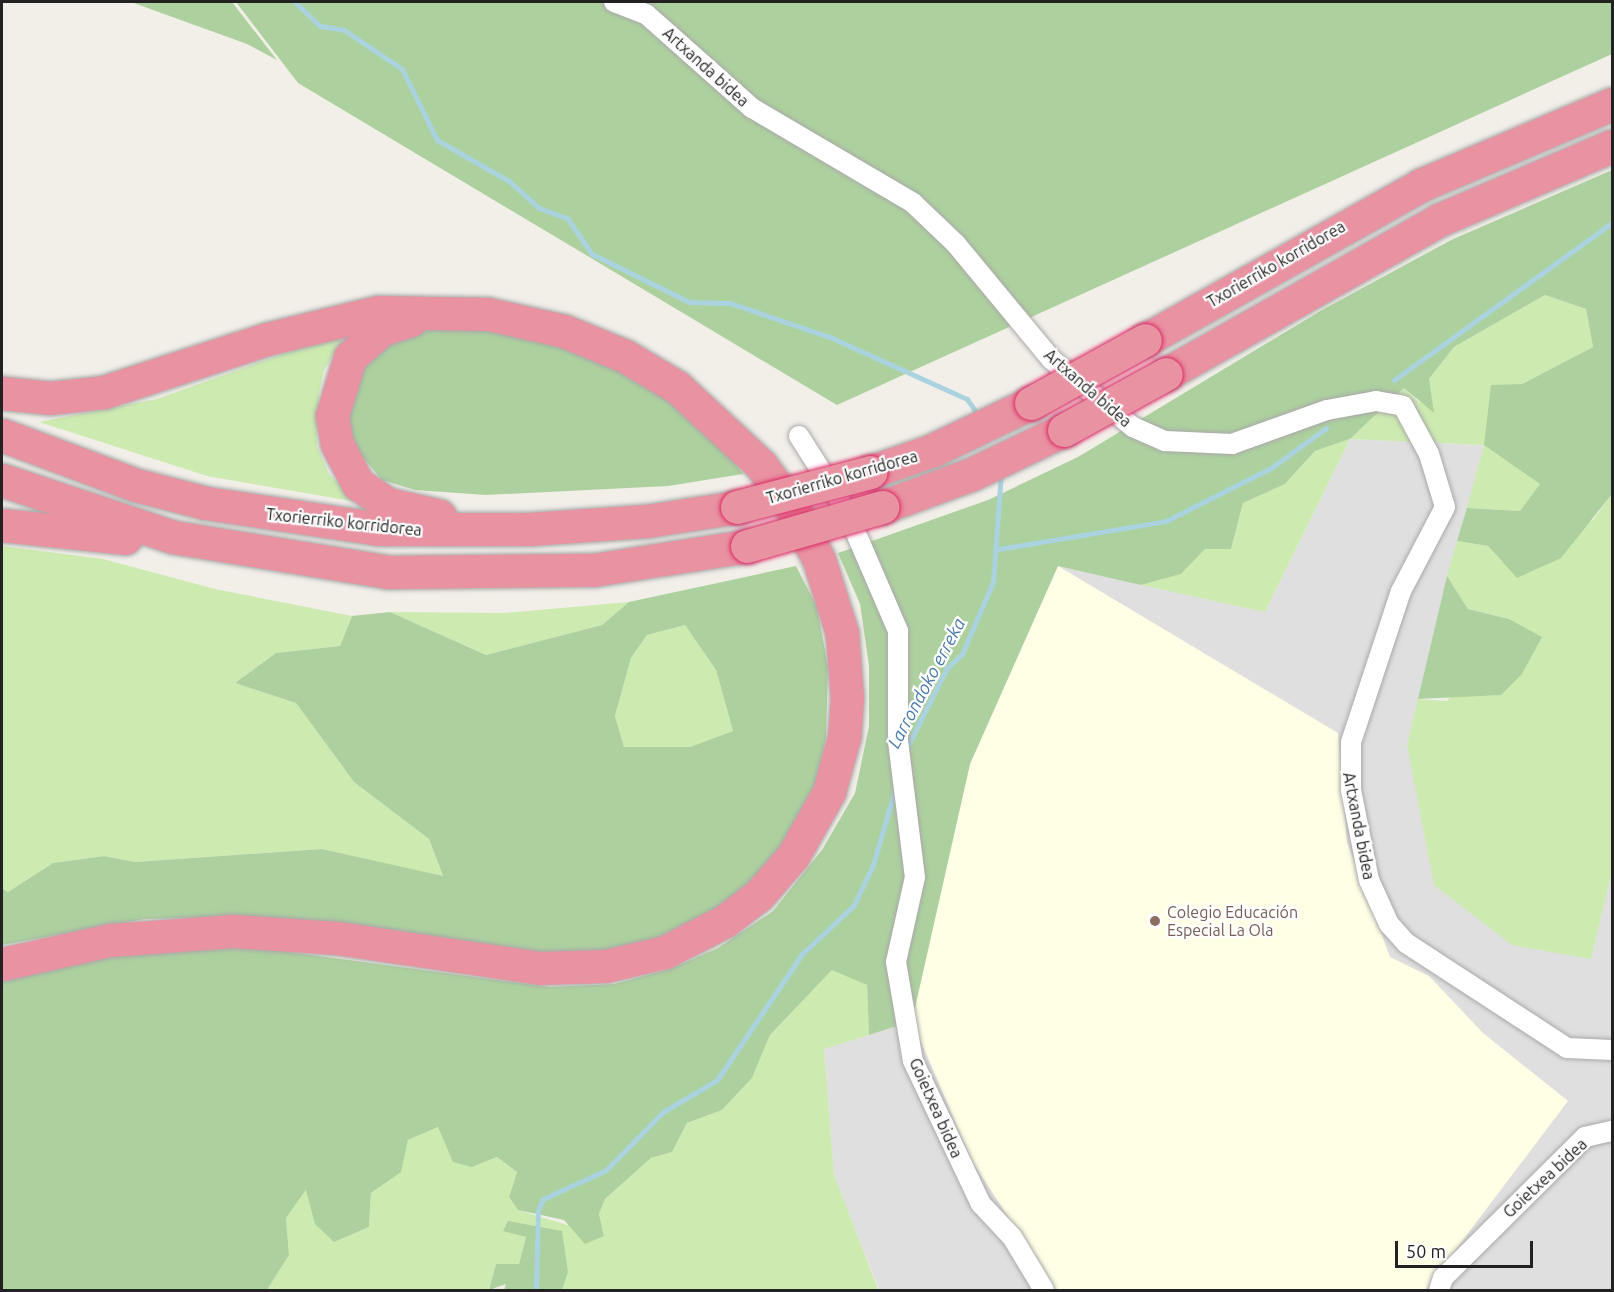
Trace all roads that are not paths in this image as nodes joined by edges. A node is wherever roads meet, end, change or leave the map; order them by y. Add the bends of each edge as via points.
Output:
1 (614, 2) edge
2 (1612, 104) edge
3 (1612, 146) edge
4 (436, 312) junction
5 (2, 393) edge
6 (2, 435) edge
7 (799, 436) dead end
8 (2, 480) edge
9 (2, 525) edge
10 (529, 529) junction
11 (222, 548) junction
12 (2, 964) edge
13 (1612, 1050) edge
14 (1612, 1131) edge
15 (1044, 1290) edge
16 (1439, 1290) edge

1 - 13 street, Artxanda bidea via 646,14 752,108 913,203 956,244 1051,359 1133,427 1165,441 1232,444 1327,410 1376,401 1403,406 1433,464 1444,507 1401,591 1351,742 1350,782 1369,880 1389,924 1406,943 1567,1048
2 - 10 highway, Txorierriko korridorea, bridge via 1411,189 1145,340 933,450 737,507 647,521
3 - 11 highway, bridge via 1492,195 1391,244 1166,374 972,474 747,546 593,570 496,574 388,572
4 - 5 highway via 378,312 267,339 104,392 50,398
4 - 10 highway via 381,330 350,357 334,396 337,444 358,484 388,504 421,514 476,517
4 - 12 highway via 545,326 653,372 733,435 793,509 835,604 846,666 839,760 806,837 759,895 710,931 665,952 606,966 518,966 336,938 233,931 110,940
6 - 10 highway, Txorierriko korridorea via 136,485 299,520 437,532
7 - 15 street, Goietxea bidea via 865,550 898,631 898,741 915,877 896,962 913,1061 981,1204 1012,1237
8 - 11 highway via 134,526
9 - 11 highway
14 - 16 street, Goietxea bidea via 1585,1137 1443,1278

